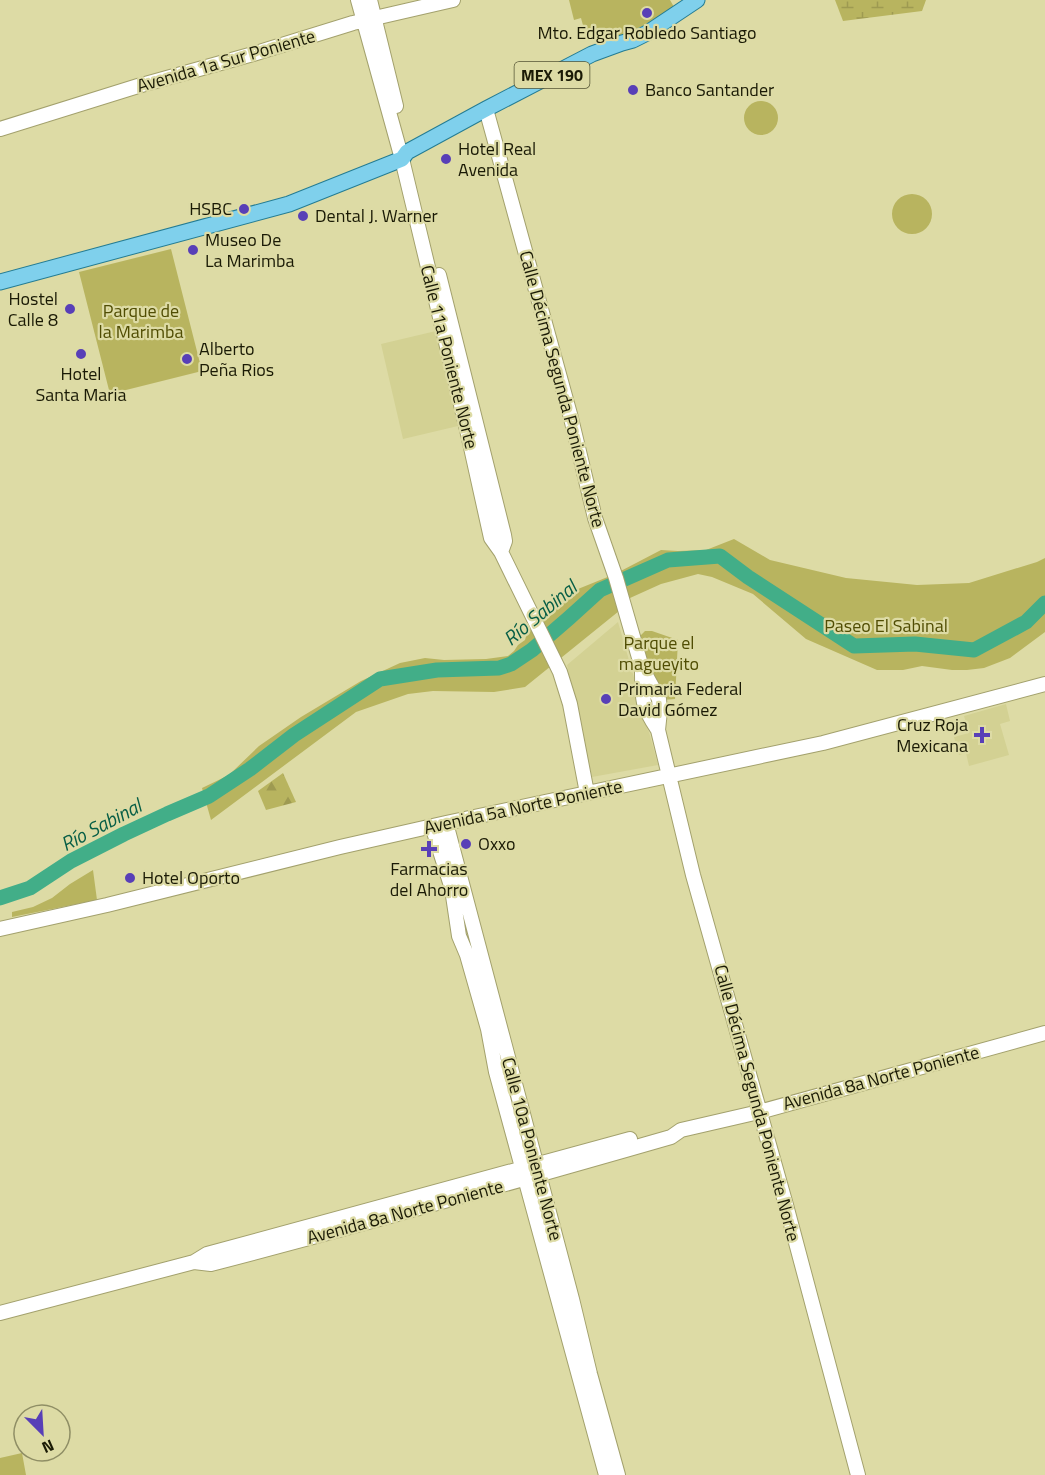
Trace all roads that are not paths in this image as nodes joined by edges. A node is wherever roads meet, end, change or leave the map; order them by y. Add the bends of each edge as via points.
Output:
1 (358, 0) edge
2 (370, 0) edge
3 (453, 0) edge
4 (697, 0) edge
5 (369, 19) junction
6 (486, 108) junction
7 (0, 129) edge
8 (405, 155) junction
9 (417, 203) junction
10 (0, 282) edge
11 (501, 552) junction
12 (1045, 684) edge
13 (668, 776) junction
14 (587, 793) junction
15 (439, 824) junction
16 (0, 929) edge
17 (1045, 1033) edge
18 (759, 1112) junction
19 (531, 1172) junction
20 (0, 1313) edge
21 (606, 1475) edge
22 (618, 1475) edge
23 (858, 1475) edge

1 - 5 street
2 - 5 street
3 - 5 street, Avenida 1a Sur Poniente
4 - 6 main road, MEX 190 via 641,36 592,54
5 - 7 street, Avenida 1a Sur Poniente
5 - 8 street, Calle 11a Poniente Norte
6 - 8 main road, MEX 190
6 - 13 street, Calle Décima Segunda Poniente Norte via 596,518 642,668 659,699 658,730
8 - 9 street, Calle 11a Poniente Norte
8 - 10 main road, MEX 190 via 289,204
9 - 11 street, Calle 11a Poniente Norte via 490,538
9 - 11 street, Calle 11a Poniente Norte via 504,535
11 - 14 street, Calle 11a Poniente Norte via 560,672
12 - 13 street, Avenida 5a Norte Poniente via 823,743
13 - 14 street, Avenida 5a Norte Poniente
13 - 18 street, Calle Décima Segunda Poniente Norte
14 - 15 street, Avenida 5a Norte Poniente
15 - 16 street, Avenida 5a Norte Poniente
15 - 19 street, Calle 10a Poniente Norte via 459,936 495,1065
17 - 18 street, Avenida 8a Norte Poniente
18 - 19 street, Avenida 8a Norte Poniente
18 - 23 street, Calle Décima Segunda Poniente Norte
19 - 20 street, Avenida 8a Norte Poniente via 207,1254 195,1262
19 - 21 street, Calle 10a Poniente Norte
19 - 22 street, Calle 10a Poniente Norte via 572,1299

